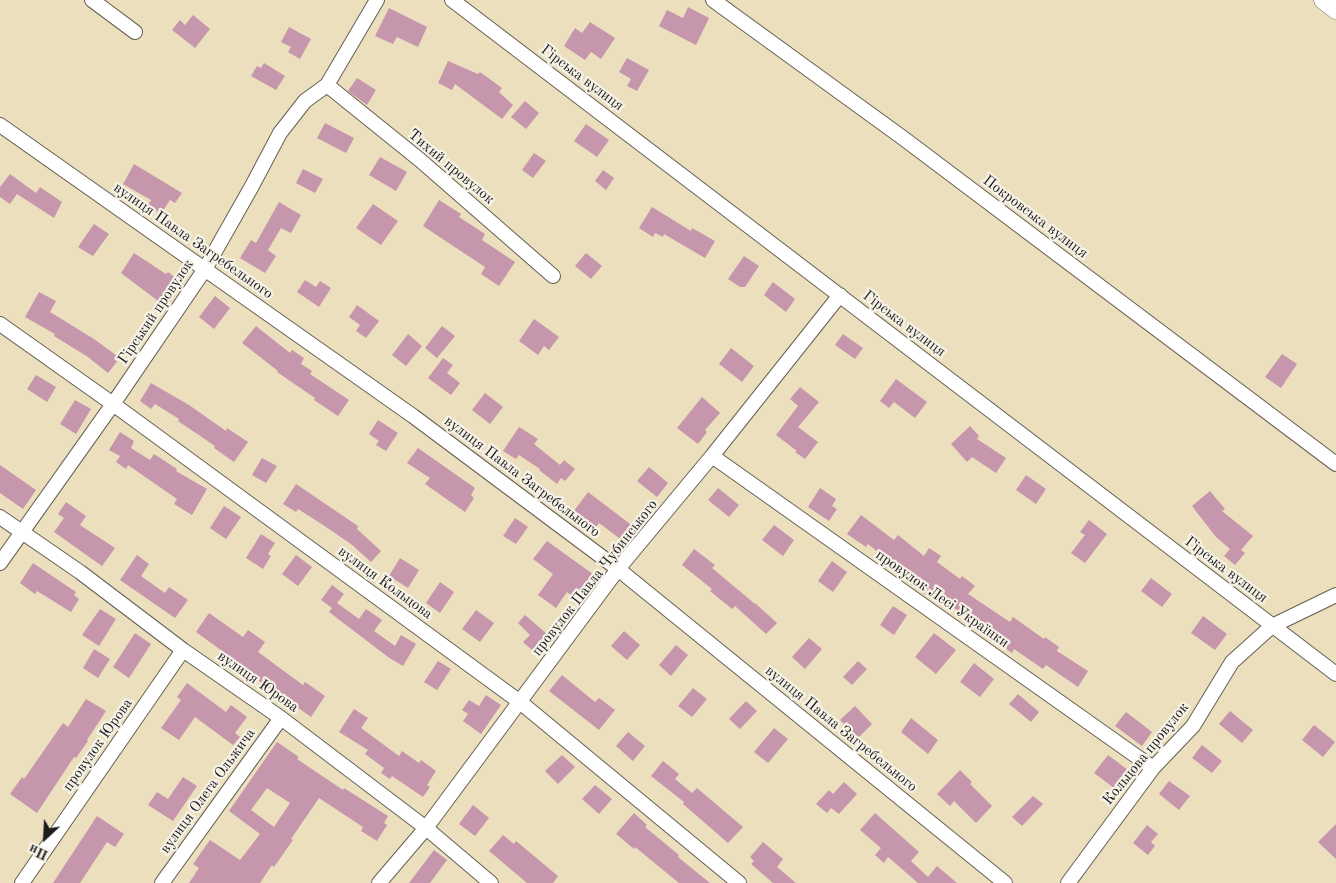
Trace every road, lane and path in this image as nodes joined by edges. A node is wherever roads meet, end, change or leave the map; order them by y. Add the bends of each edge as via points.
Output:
1 (92, 0) edge
2 (377, 0) edge
3 (452, 0) edge
4 (713, 0) edge
5 (1323, 0) edge
6 (1336, 10) edge
7 (135, 32) dead end
8 (327, 86) junction
9 (0, 125) edge
10 (204, 270) junction
11 (553, 276) dead end
12 (840, 295) junction
13 (0, 324) edge
14 (113, 404) junction
15 (712, 456) junction
16 (1336, 464) edge
17 (0, 516) edge
18 (22, 532) junction
19 (0, 563) edge
20 (618, 569) junction
21 (1336, 595) edge
22 (1272, 626) junction
23 (183, 650) junction
24 (1336, 674) edge
25 (520, 702) junction
26 (281, 718) junction
27 (1153, 768) junction
28 (426, 828) junction
29 (22, 883) edge
30 (162, 883) edge
31 (379, 883) edge
32 (491, 883) edge
33 (739, 883) edge
34 (1005, 883) edge
35 (1068, 883) edge

1 - 7 street
2 - 8 street, Гірський провулок
3 - 12 street, Гірська вулиця
4 - 16 street, Покровська вулиця via 903,138
5 - 6 street
8 - 10 street, Гірський провулок via 305,101 280,133
8 - 11 street, Тихий провулок via 420,160
9 - 10 street, вулиця Павла Загребельного
10 - 14 street, Гірський провулок
10 - 20 street, вулиця Павла Загребельного via 413,416
12 - 15 street, провулок Павла Чубинського
12 - 22 street, Гірська вулиця
13 - 14 street, вулиця Кольцова
14 - 18 street, Гірський провулок
14 - 25 street, вулиця Кольцова
15 - 20 street, провулок Павла Чубинського
15 - 27 street, провулок Лесі Українки
17 - 18 street, вулиця Юрова
18 - 19 street, Гірський провулок
18 - 23 street, вулиця Юрова
20 - 25 street, провулок Павла Чубинського
20 - 34 street, вулиця Павла Загребельного
21 - 22 street, Кольцова провулок
22 - 24 street, Гірська вулиця
22 - 27 street, Кольцова провулок via 1232,662 1193,726
23 - 26 street, вулиця Юрова
23 - 29 street, провулок Юрова
25 - 28 street, провулок Павла Чубинського
25 - 33 street, вулиця Кольцова
26 - 28 street, вулиця Юрова
26 - 30 street, вулиця Олега Ольжича
27 - 35 street, Кольцова провулок
28 - 31 street, провулок Павла Чубинського
28 - 32 street, вулиця Юрова

